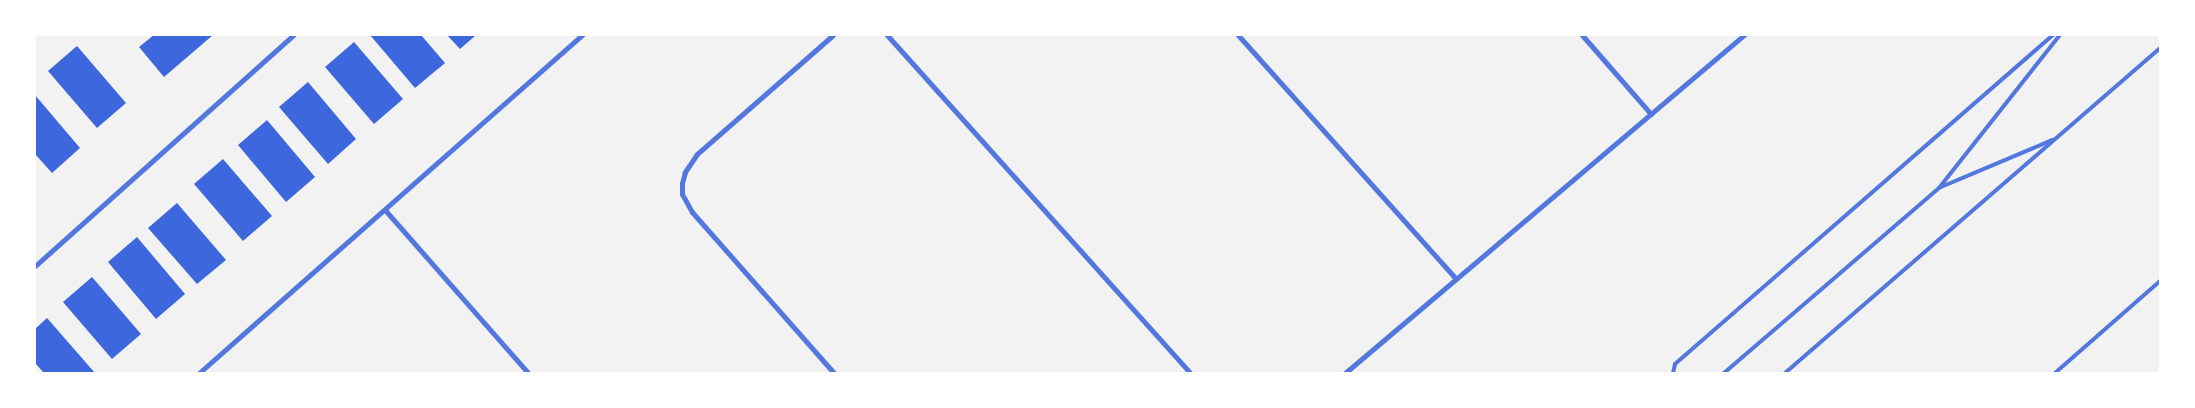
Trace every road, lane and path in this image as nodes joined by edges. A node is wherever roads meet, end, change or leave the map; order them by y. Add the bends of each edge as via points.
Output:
1 (293, 35) edge
2 (582, 35) edge
3 (832, 35) edge
4 (887, 35) edge
5 (1238, 35) edge
6 (1582, 35) edge
7 (1744, 35) edge
8 (2053, 35) edge
9 (2060, 35) edge
10 (2160, 48) edge
11 (1651, 114) junction
12 (2056, 138) junction
13 (1939, 188) junction
14 (384, 210) junction
15 (35, 266) edge
16 (1456, 279) junction
17 (2160, 281) edge
18 (199, 373) edge
19 (528, 373) edge
20 (834, 373) edge
21 (1190, 373) edge
22 (1345, 373) edge
23 (1673, 373) edge
24 (1724, 373) edge
25 (1785, 373) edge
26 (2055, 373) edge

1 - 15 street
2 - 14 street
3 - 20 street via 697,154 684,172 682,194 692,212
4 - 21 street
5 - 16 street
6 - 11 street
7 - 11 street
8 - 23 lane via 1675,364
9 - 13 lane
10 - 12 lane
11 - 16 street
12 - 13 lane
12 - 25 lane
13 - 24 lane
14 - 18 street
14 - 19 street
16 - 22 street
17 - 26 lane

